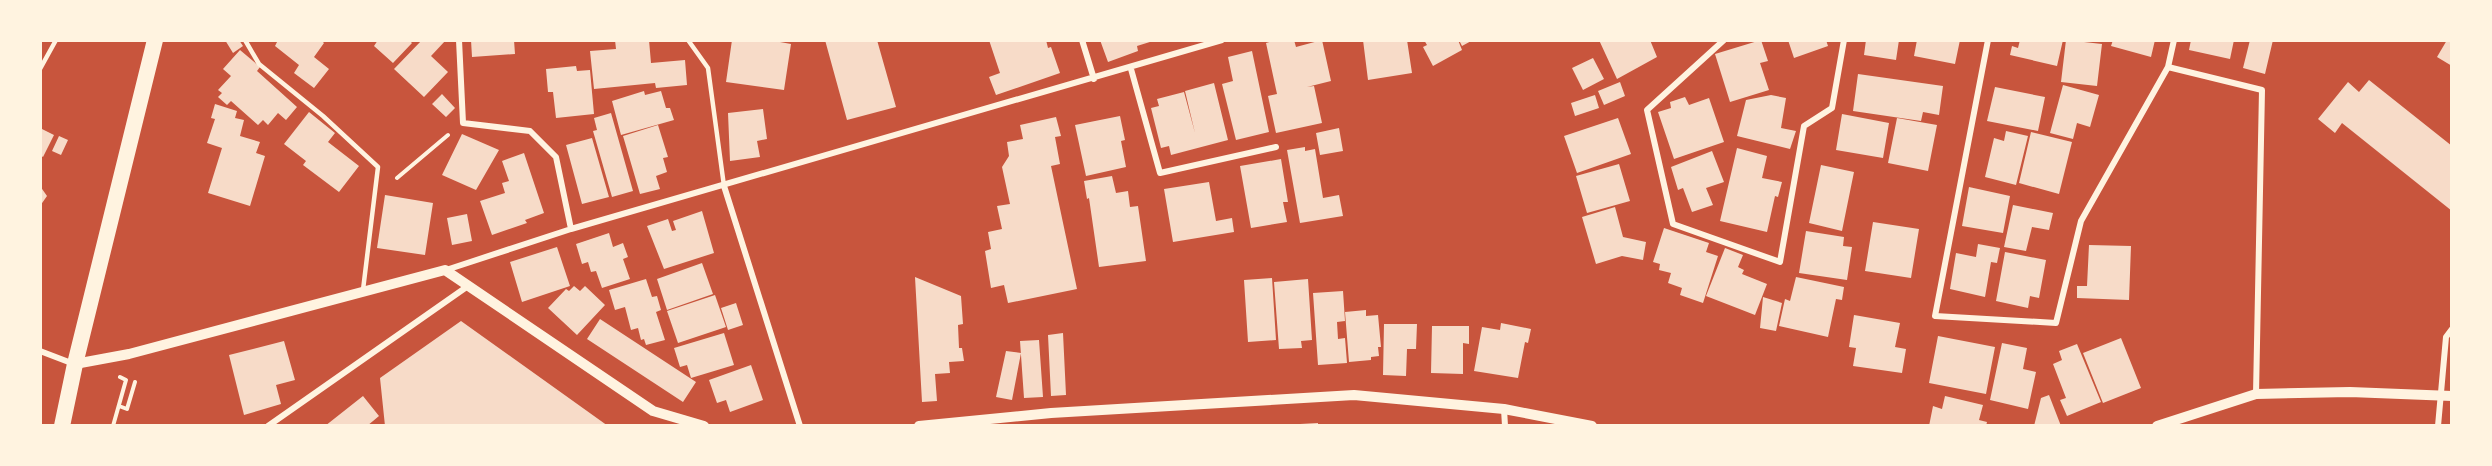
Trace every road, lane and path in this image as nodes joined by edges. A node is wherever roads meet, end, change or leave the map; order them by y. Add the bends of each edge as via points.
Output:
1 (56, 40) edge
2 (155, 40) edge
3 (245, 40) edge
4 (459, 40) edge
5 (688, 40) edge
6 (1082, 40) edge
7 (1222, 40) edge
8 (1724, 40) edge
9 (1844, 40) edge
10 (1988, 40) edge
11 (2174, 40) edge
12 (2168, 67) junction
13 (40, 69) edge
14 (1131, 69) junction
15 (1094, 80) junction
16 (463, 123) junction
17 (1276, 147) dead end
18 (376, 185) junction
19 (724, 186) junction
20 (571, 229) junction
21 (445, 270) junction
22 (468, 286) junction
23 (363, 290) junction
24 (2451, 329) edge
25 (40, 351) edge
26 (75, 364) junction
27 (126, 380) dead end
28 (135, 382) dead end
29 (2256, 394) junction
30 (2439, 396) junction
31 (2451, 396) edge
32 (119, 406) junction
33 (1504, 409) junction
34 (62, 426) edge
35 (113, 426) edge
36 (268, 426) edge
37 (704, 426) edge
38 (800, 426) edge
39 (919, 426) edge
40 (1505, 426) edge
41 (1592, 426) edge
42 (2157, 426) edge
43 (2438, 426) edge

1 - 13 lane
2 - 26 highway
3 - 18 lane via 260,64 378,167
4 - 16 street
5 - 19 lane via 708,68
6 - 15 street
7 - 14 street
8 - 9 street via 1647,110 1673,224 1780,262 1804,126 1832,108
10 - 12 street via 1935,316 2056,323 2081,221
11 - 12 street
12 - 29 street via 2262,90
14 - 15 street
14 - 17 street via 1160,173
15 - 19 street
16 - 18 path via 395,179
16 - 20 street via 530,131 556,157
18 - 23 lane
19 - 20 street
19 - 38 street
20 - 21 street
21 - 22 street
21 - 23 street
22 - 36 street
22 - 37 street via 653,411
23 - 26 street via 129,354
24 - 30 street via 2446,337
25 - 26 street
26 - 34 highway
27 - 32 path
28 - 32 path via 127,408
29 - 30 street via 2350,392
29 - 42 street
30 - 31 street
30 - 43 street
32 - 35 path
33 - 39 street via 1354,395 1051,412
33 - 40 street
33 - 41 street

